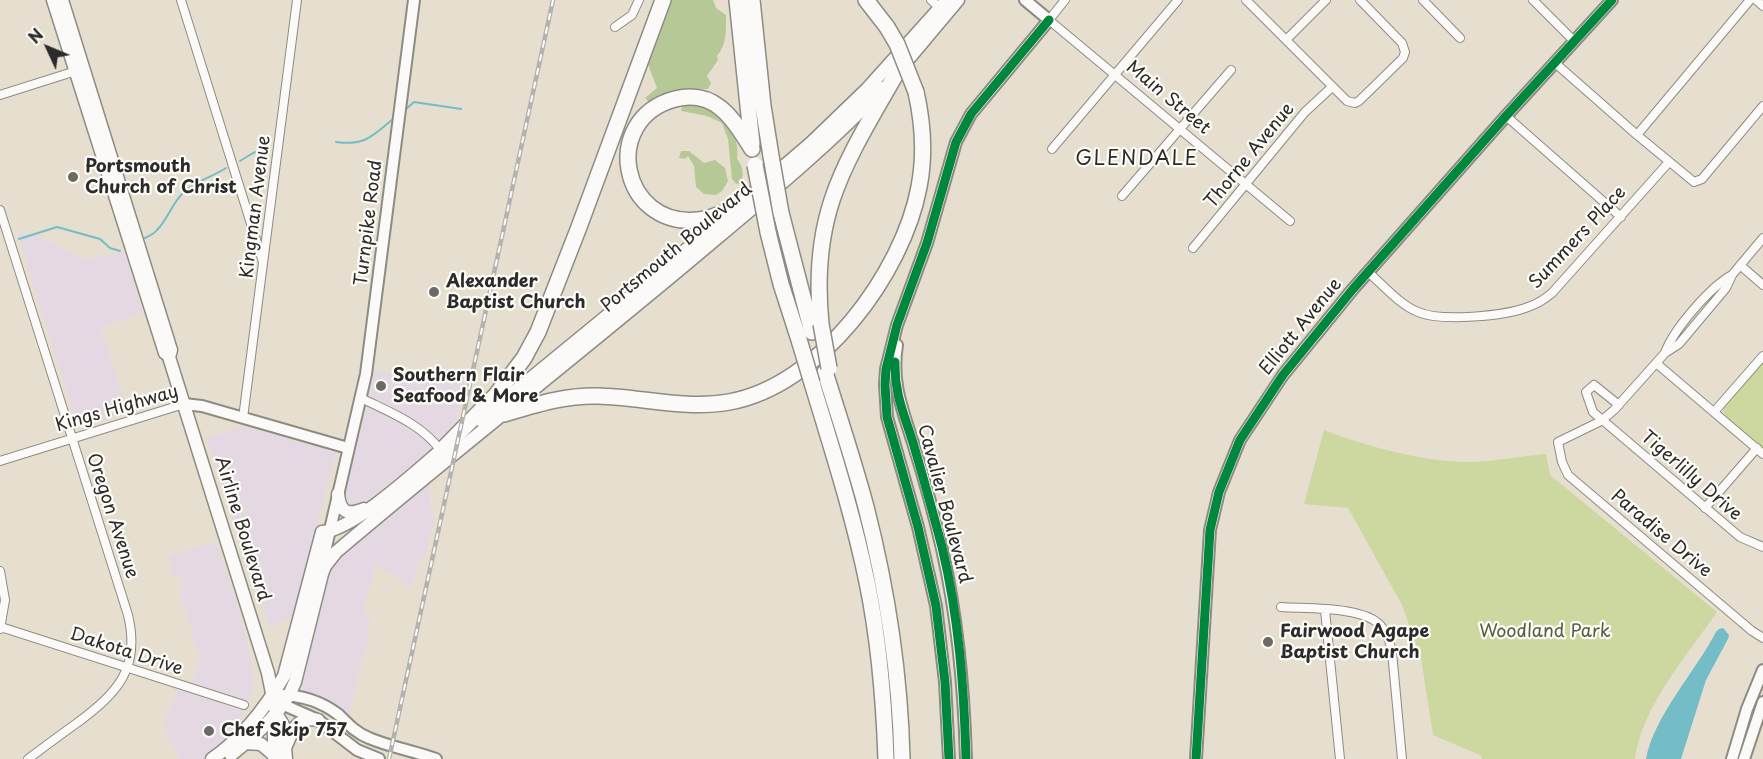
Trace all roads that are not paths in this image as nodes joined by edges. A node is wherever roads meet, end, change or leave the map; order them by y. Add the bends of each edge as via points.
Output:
1 (53, 0) edge
2 (62, 0) edge
3 (181, 0) edge
4 (297, 0) edge
5 (414, 0) edge
6 (639, 0) edge
7 (663, 0) edge
8 (737, 0) edge
9 (752, 0) edge
10 (867, 0) edge
11 (958, 0) edge
12 (1024, 0) edge
13 (1065, 0) edge
14 (1178, 0) edge
15 (1246, 0) edge
16 (1326, 0) edge
17 (1360, 0) edge
18 (1423, 0) edge
19 (1533, 0) edge
20 (1612, 0) edge
21 (1750, 0) edge
22 (1756, 0) edge
23 (939, 3) edge
24 (1763, 6) edge
25 (1049, 20) junction
26 (615, 27) dead end
27 (1460, 38) dead end
28 (1286, 40) junction
29 (1574, 41) junction
30 (1554, 62) junction
31 (80, 70) junction
32 (1231, 70) dead end
33 (896, 74) junction
34 (1115, 75) junction
35 (1332, 87) junction
36 (0, 95) edge
37 (1763, 106) edge
38 (1506, 116) junction
39 (1180, 129) junction
40 (1637, 135) junction
41 (752, 149) junction
42 (1052, 149) dead end
43 (1669, 162) junction
44 (1246, 184) junction
45 (1122, 196) dead end
46 (737, 207) junction
47 (0, 210) edge
48 (1621, 217) junction
49 (1290, 221) dead end
50 (1763, 238) edge
51 (1193, 248) dead end
52 (263, 264) junction
53 (1740, 265) junction
54 (1368, 272) junction
55 (1763, 285) edge
56 (908, 295) junction
57 (817, 328) junction
58 (1763, 356) edge
59 (1656, 363) junction
60 (361, 398) junction
61 (184, 404) junction
62 (1619, 405) junction
63 (1714, 412) junction
64 (504, 414) junction
65 (243, 418) junction
66 (1603, 420) junction
67 (906, 423) junction
68 (890, 430) junction
69 (71, 439) junction
70 (348, 448) junction
71 (441, 451) junction
72 (1760, 451) edge
73 (0, 461) edge
74 (338, 494) junction
75 (386, 497) junction
76 (374, 505) junction
77 (1705, 508) junction
78 (326, 532) junction
79 (348, 542) junction
80 (1763, 548) edge
81 (0, 571) edge
82 (322, 574) junction
83 (1281, 607) dead end
84 (1325, 610) junction
85 (0, 628) edge
86 (1763, 638) edge
87 (127, 668) junction
88 (1763, 670) edge
89 (273, 695) junction
90 (1763, 702) edge
91 (284, 704) junction
92 (244, 705) dead end
93 (318, 720) junction
94 (360, 734) junction
95 (245, 743) junction
96 (352, 747) junction
97 (280, 755) edge
98 (28, 759) edge
99 (212, 759) edge
100 (226, 759) edge
101 (380, 759) edge
102 (436, 759) edge
103 (886, 759) edge
104 (902, 759) edge
105 (949, 759) edge
106 (966, 759) edge
107 (1196, 759) edge
108 (1340, 759) edge
109 (1402, 759) edge
110 (1732, 759) edge
111 (1744, 759) edge

1 - 31 main road, Airline Boulevard
2 - 31 main road, Airline Boulevard
3 - 52 street
4 - 52 street, Kingman Avenue
5 - 60 street, Turnpike Road
6 - 26 street via 632,15
7 - 71 highway via 538,332 496,395
8 - 41 highway
9 - 57 highway, bridge via 763,106 781,213
10 - 64 highway, bridge via 897,44 916,92 922,168 915,205 894,259 873,293 834,340 780,384 732,402 683,404 582,396
11 - 33 main road, Portsmouth Boulevard
12 - 25 street, Main Street
13 - 25 street, Cavalier Boulevard
14 - 34 street
15 - 28 street
16 - 28 street
17 - 35 street via 1402,43 1405,52 1355,103
18 - 27 street
19 - 29 street
20 - 29 street, Elliott Avenue
21 - 40 street
22 - 24 street
23 - 46 main road, Portsmouth Boulevard via 840,117
25 - 34 street, Main Street
25 - 56 street, Cavalier Boulevard via 963,128
28 - 35 street
29 - 30 street, Elliott Avenue
30 - 38 street, Elliott Avenue
30 - 40 street
31 - 36 street
31 - 61 main road, Airline Boulevard via 164,352 170,357
32 - 39 street
33 - 57 highway via 860,135 832,195 819,257
33 - 64 main road, Portsmouth Boulevard via 805,163
34 - 39 street, Main Street
34 - 42 street
35 - 44 street, Thorne Avenue via 1305,112
37 - 43 street via 1702,179 1691,181
38 - 48 street
38 - 54 street, Elliott Avenue
39 - 44 street, Main Street
39 - 45 street
40 - 43 street
41 - 46 highway via 727,112 708,100 690,97 652,109 639,123 629,147 628,167 634,188 655,210 675,219 697,221
41 - 103 highway, bridge via 781,284 856,533 867,583 882,688
43 - 48 street, Summers Place
44 - 49 street, Main Street
44 - 51 street, Thorne Avenue
46 - 71 main road, Portsmouth Boulevard
47 - 69 street, Oregon Avenue
48 - 54 street, Summers Place via 1552,293 1518,310 1458,318 1426,315 1402,303
50 - 53 street
52 - 65 street, Kingman Avenue
53 - 55 street
53 - 59 street via 1699,320
54 - 107 street, Elliott Avenue via 1270,392 1240,440 1219,492 1209,540
56 - 67 street, Cavalier Boulevard via 895,364
56 - 68 street, Cavalier Boulevard via 886,369 885,401
57 - 104 highway via 866,507 889,615
58 - 63 street
59 - 62 street
59 - 63 street
60 - 70 street, Turnpike Road
60 - 71 street via 426,433
61 - 65 street, Kings Highway
61 - 69 street, Kings Highway
61 - 89 main road, Airline Boulevard
62 - 66 street
62 - 66 street, Tigerlilly Drive via 1594,385 1587,389 1590,408
63 - 72 street
64 - 79 main road, Portsmouth Boulevard
65 - 70 street, Kings Highway
66 - 77 street, Tigerlilly Drive
66 - 86 street, Paradise Drive via 1557,442 1568,475
67 - 68 street
67 - 106 street, Cavalier Boulevard via 950,586 961,664
68 - 105 street, Cavalier Boulevard via 936,606
69 - 73 street, Kings Highway
69 - 87 street, Oregon Avenue via 128,615 131,647
70 - 74 street, Turnpike Road
70 - 78 street, Turnpike Road via 339,466
71 - 75 main road, Portsmouth Boulevard
72 - 77 street
74 - 76 main road via 341,507 347,512
74 - 78 street, Turnpike Road
75 - 76 main road, Portsmouth Boulevard
75 - 79 main road via 345,535
76 - 78 main road, Portsmouth Boulevard
77 - 80 street, Tigerlilly Drive via 1740,537
78 - 82 street, Portsmouth Boulevard
78 - 89 main road via 287,666
79 - 82 main road, Portsmouth Boulevard via 330,558
81 - 85 street via 5,600
82 - 91 main road, Portsmouth Boulevard via 296,682
83 - 84 street
84 - 108 street
84 - 109 street via 1359,613 1381,626 1388,638
85 - 87 street, Dakota Drive
87 - 92 street, Dakota Drive
87 - 98 street, Oregon Avenue via 104,703
88 - 110 street
89 - 91 main road, Airline Boulevard
89 - 91 street
89 - 99 main road via 234,742
90 - 111 street
91 - 93 street
91 - 94 street via 316,701
91 - 95 main road, Portsmouth Boulevard
91 - 97 main road, Airline Boulevard
93 - 96 street
93 - 97 main road via 298,723
94 - 96 street
94 - 102 street
95 - 97 main road via 261,744
95 - 100 main road, Portsmouth Boulevard
96 - 101 street

